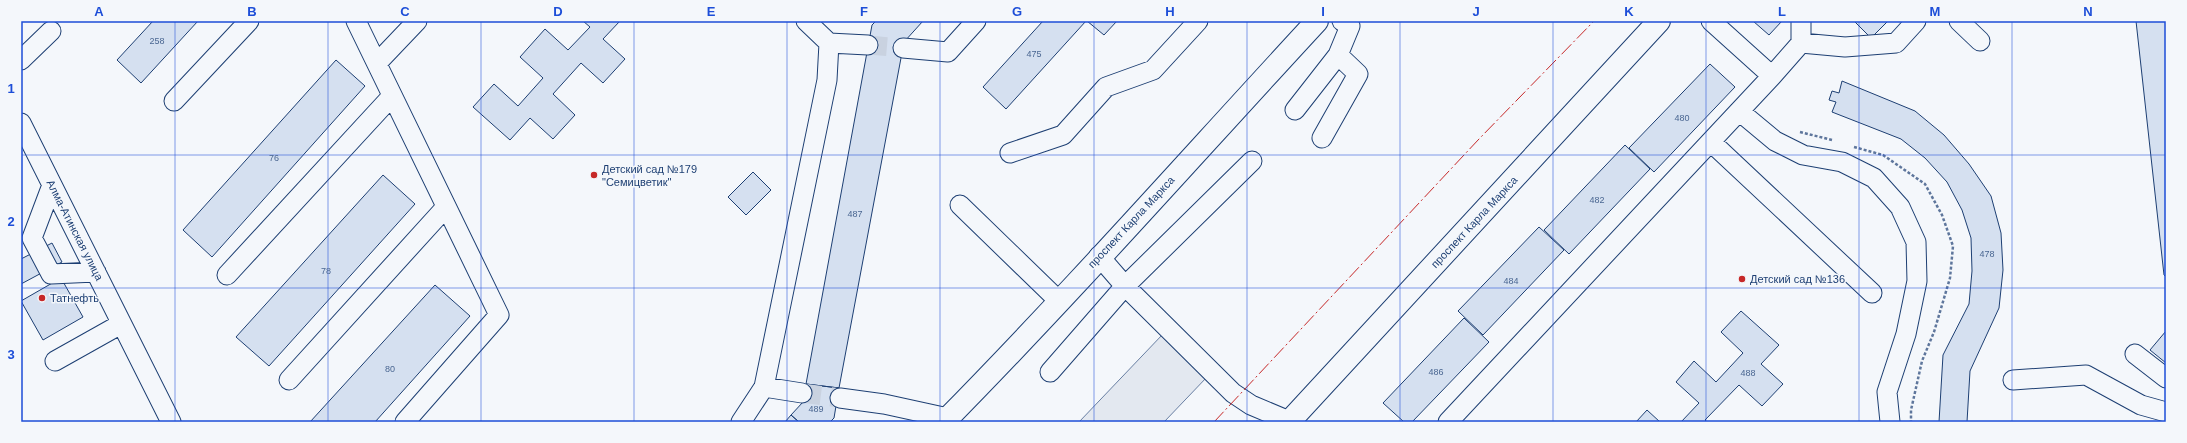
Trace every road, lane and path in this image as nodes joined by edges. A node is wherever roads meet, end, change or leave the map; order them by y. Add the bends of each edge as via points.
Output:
1 (249, 21) edge
2 (356, 21) edge
3 (417, 21) edge
4 (806, 21) edge
5 (976, 21) edge
6 (1198, 21) edge
7 (1317, 21) edge
8 (1658, 21) edge
9 (1711, 21) edge
10 (1801, 21) edge
11 (1916, 21) edge
12 (1959, 21) edge
13 (1351, 23) edge
14 (51, 31) dead end
15 (1980, 41) dead end
16 (829, 43) junction
17 (1801, 43) junction
18 (868, 45) tunnel mouth
19 (903, 48) tunnel mouth
20 (1338, 55) junction
21 (21, 60) edge
22 (377, 63) junction
23 (1772, 76) junction
24 (392, 96) junction
25 (174, 101) dead end
26 (1295, 110) dead end
27 (1739, 112) junction
28 (21, 123) edge
29 (1322, 138) dead end
30 (1711, 142) junction
31 (1010, 153) dead end
32 (1252, 161) dead end
33 (52, 185) junction
34 (960, 205) dead end
35 (446, 207) junction
36 (1099, 256) junction
37 (96, 272) junction
38 (227, 275) dead end
39 (1125, 286) junction
40 (1872, 293) dead end
41 (1060, 302) junction
42 (121, 324) junction
43 (2135, 354) dead end
44 (55, 361) dead end
45 (1050, 372) dead end
46 (2166, 378) edge
47 (289, 380) dead end
48 (2013, 380) dead end
49 (764, 387) junction
50 (802, 393) tunnel mouth
51 (840, 398) tunnel mouth
52 (2166, 412) edge
53 (947, 421) edge
54 (171, 422) edge
55 (405, 422) edge
56 (741, 422) edge
57 (1289, 422) edge
58 (1448, 422) edge
59 (1890, 422) edge

1 - 25 street
2 - 22 street
3 - 22 street
4 - 16 street
5 - 19 street via 948,52
6 - 31 street via 1153,70 1106,87 1064,135
7 - 36 main road, проспект Карла Маркса
8 - 57 main road, проспект Карла Маркса
9 - 23 street
10 - 17 street
11 - 17 street via 1896,43 1845,47
12 - 15 street
13 - 20 street
14 - 21 street
16 - 18 street
16 - 49 street via 827,80
17 - 23 street
20 - 26 street
20 - 29 street via 1358,74
22 - 24 street
23 - 27 street
24 - 35 street
24 - 38 street
27 - 30 street
27 - 59 street via 1775,141 1804,155 1842,162 1874,178 1900,207 1916,242 1917,281 1906,334 1887,392
28 - 33 street, Алма-Атинская улица
30 - 40 street
30 - 58 street
32 - 39 street
33 - 37 street, Алма-Атинская улица
33 - 37 street via 32,238 51,274
34 - 41 street
35 - 47 street
35 - 55 street via 499,315
36 - 39 street
36 - 41 main road, проспект Карла Маркса
37 - 42 street, Алма-Атинская улица
39 - 45 street
39 - 57 street via 1233,393
41 - 53 main road, проспект Карла Маркса
42 - 44 street
42 - 54 street, Алма-Атинская улица
43 - 46 street
48 - 52 street via 2086,375 2140,405
49 - 50 street
49 - 56 street
51 - 53 street via 884,404

